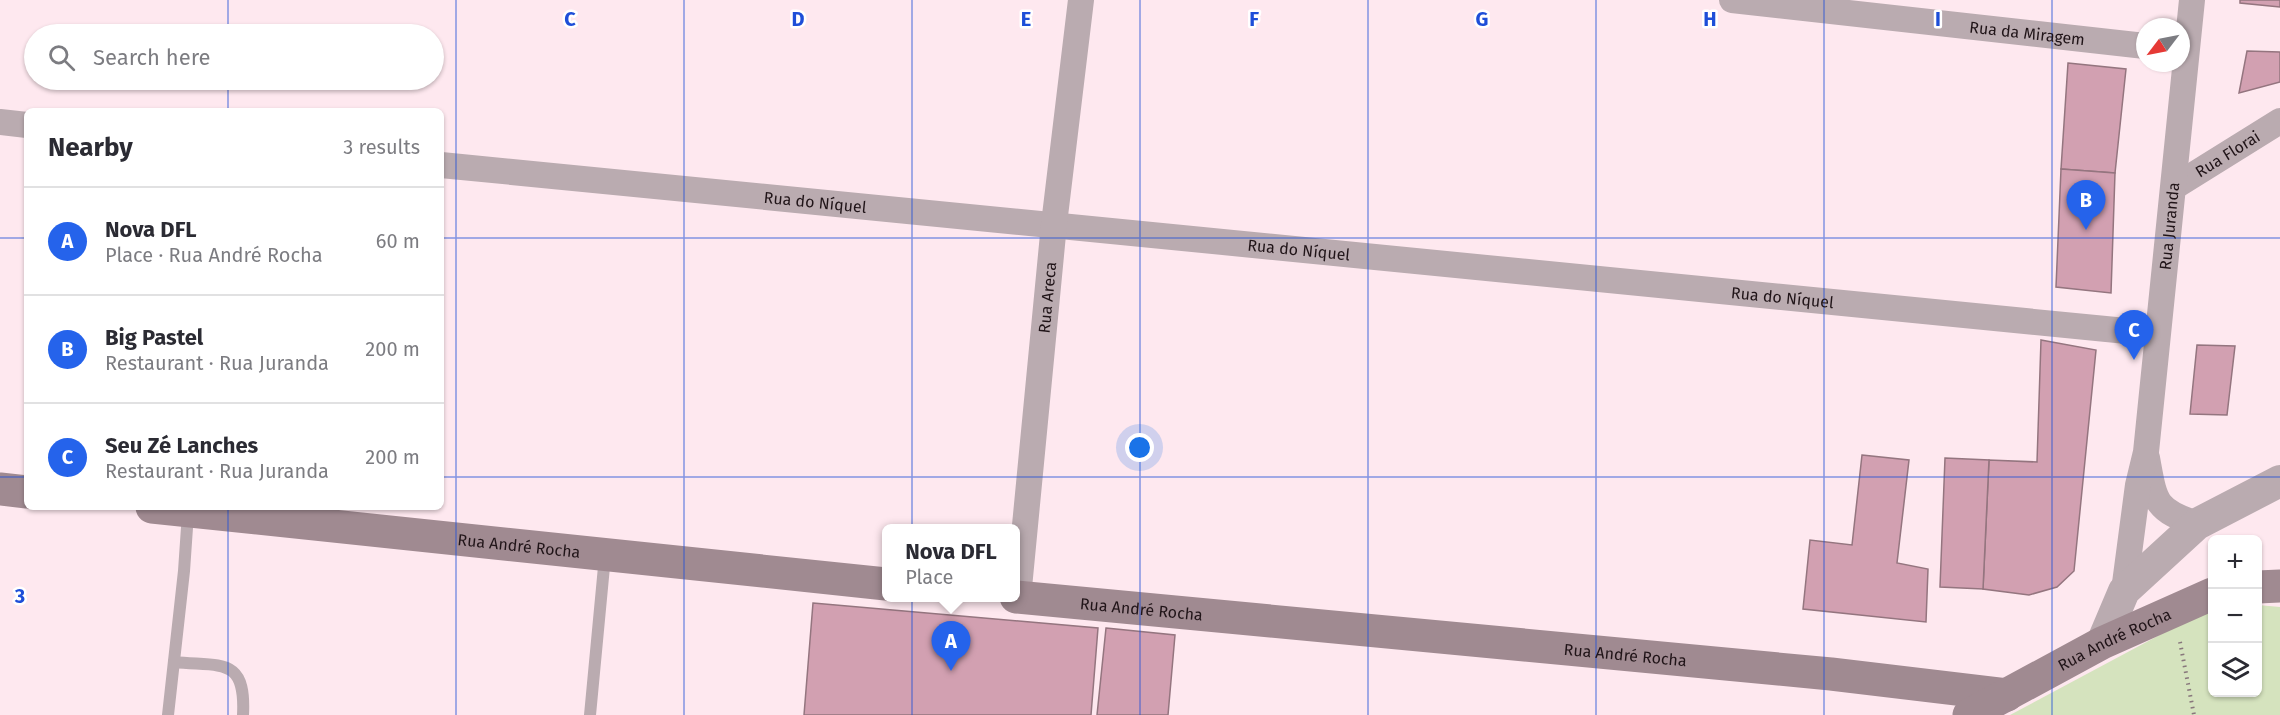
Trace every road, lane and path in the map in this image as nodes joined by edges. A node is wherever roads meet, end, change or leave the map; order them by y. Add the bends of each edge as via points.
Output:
1 (1081, 0) edge
2 (1732, 0) edge
3 (2192, 0) edge
4 (2189, 18) edge
5 (2136, 45) edge
6 (2182, 72) edge
7 (2280, 121) edge
8 (0, 122) edge
9 (24, 125) edge
10 (444, 165) edge
11 (2174, 187) junction
12 (1054, 224) junction
13 (2157, 334) junction
14 (2146, 452) junction
15 (2280, 481) edge
16 (0, 489) edge
17 (24, 492) edge
18 (179, 510) edge
19 (188, 511) junction
20 (2197, 524) junction
21 (605, 555) junction
22 (1020, 567) edge
23 (882, 584) edge
24 (2262, 586) edge
25 (2280, 586) edge
26 (2124, 591) junction
27 (2208, 596) edge
28 (1020, 597) edge
29 (2173, 610) junction
30 (2102, 644) junction
31 (174, 662) junction
32 (2007, 695) junction
33 (168, 715) edge
34 (243, 715) edge
35 (590, 715) edge
36 (1969, 715) edge
37 (2194, 715) edge

1 - 12 street, Rua Areca
2 - 5 street, Rua da Miragem
3 - 4 street, Rua Juranda
6 - 11 street, Rua Juranda
7 - 11 street, Rua Florai
8 - 9 street
10 - 12 street, Rua do Níquel
11 - 13 street, Rua Juranda
12 - 13 street, Rua do Níquel
12 - 22 street, Rua Areca
13 - 14 street, Rua Juranda
14 - 20 street, Rua Juranda via 2160,506
14 - 26 street, Rua Juranda
15 - 20 street
16 - 17 main road
18 - 19 main road, Rua André Rocha
19 - 21 main road, Rua André Rocha
19 - 31 lane
20 - 26 street, Rua Juranda
21 - 23 main road, Rua André Rocha
21 - 35 lane
24 - 25 main road
26 - 30 street, Rua Juranda
27 - 29 main road, Rua André Rocha
28 - 32 main road, Rua André Rocha via 1832,674
29 - 30 main road, Rua André Rocha
29 - 37 path
30 - 32 main road, Rua André Rocha
31 - 33 lane
31 - 34 lane via 228,667 240,676
32 - 36 main road

